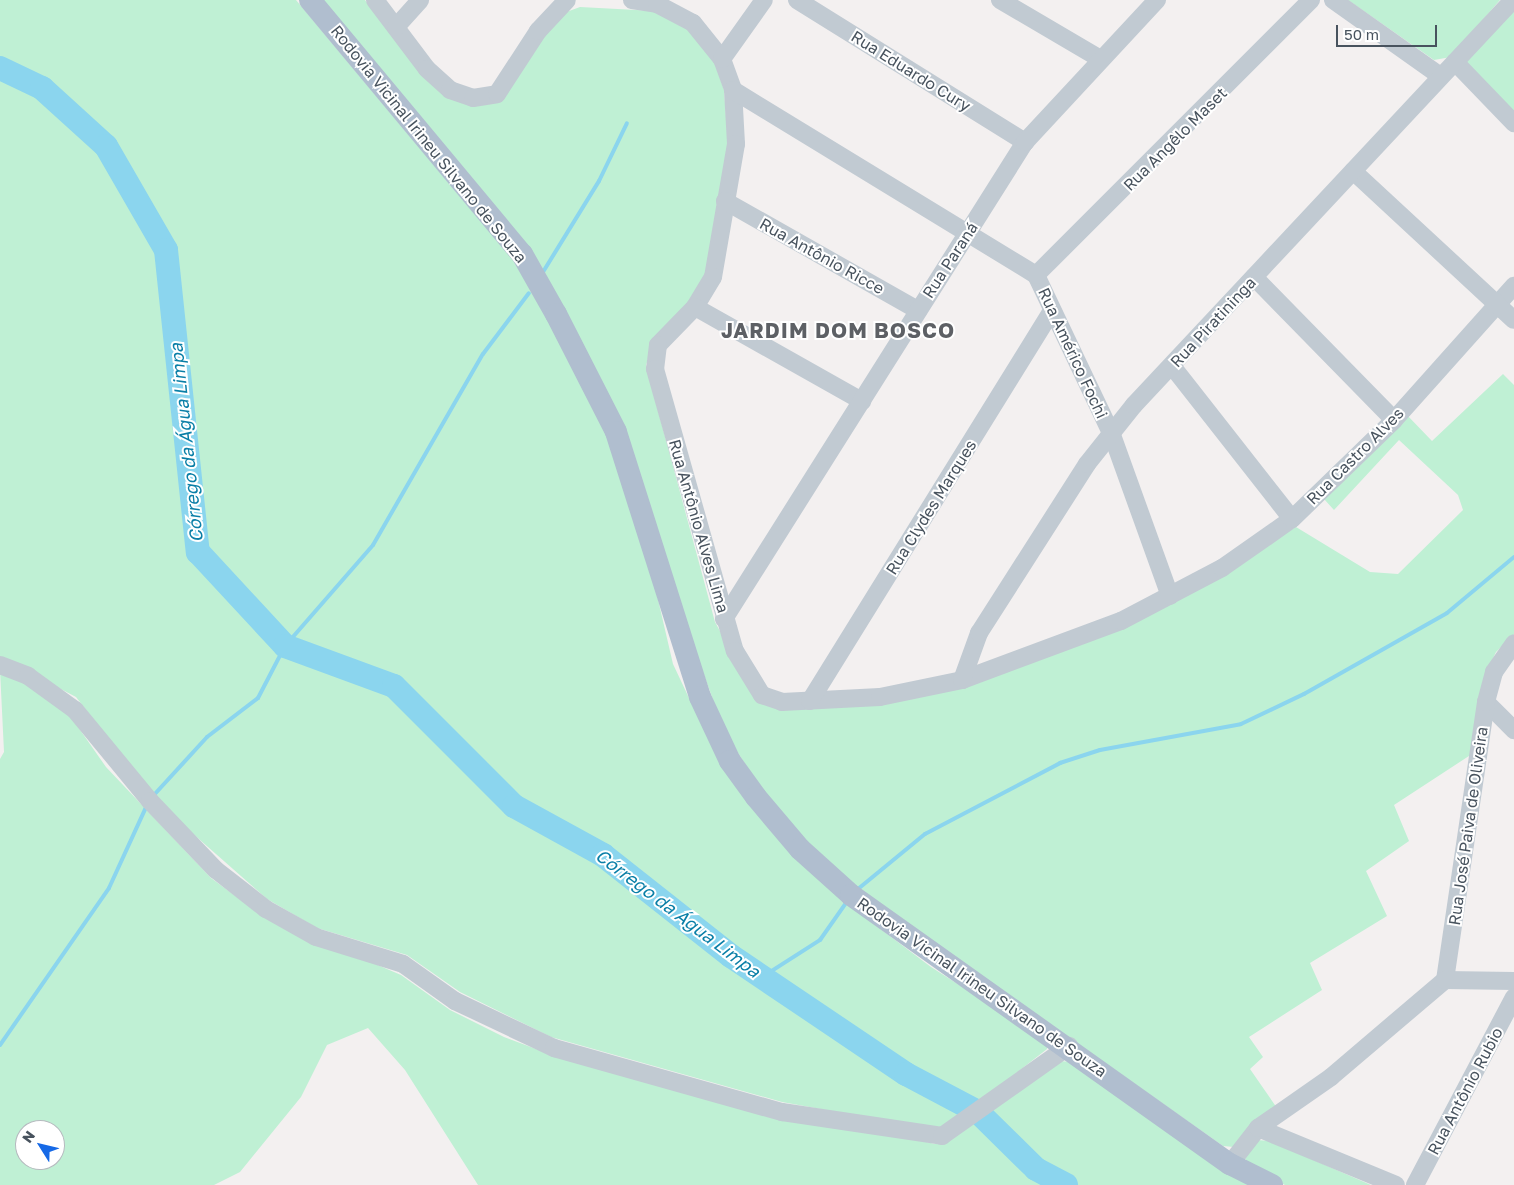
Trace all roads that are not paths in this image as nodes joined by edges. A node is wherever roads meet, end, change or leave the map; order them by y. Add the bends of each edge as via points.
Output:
1 (310, 0) edge
2 (375, 0) edge
3 (420, 0) edge
4 (567, 0) edge
5 (632, 0) edge
6 (764, 0) edge
7 (797, 0) edge
8 (1000, 0) edge
9 (1157, 0) edge
10 (1311, 0) edge
11 (1333, 0) edge
12 (1513, 0) edge
13 (396, 27) junction
14 (1099, 58) junction
15 (722, 59) junction
16 (1455, 62) junction
17 (1439, 75) junction
18 (733, 90) junction
19 (1514, 123) edge
20 (1025, 142) junction
21 (1353, 171) junction
22 (726, 201) junction
23 (969, 233) junction
24 (1036, 275) junction
25 (1254, 277) junction
26 (1514, 286) edge
27 (1498, 304) junction
28 (695, 308) junction
29 (918, 310) junction
30 (1051, 313) junction
31 (1514, 320) edge
32 (1172, 366) junction
33 (862, 401) junction
34 (1394, 420) junction
35 (1112, 435) junction
36 (1292, 519) junction
37 (1170, 596) junction
38 (724, 619) junction
39 (1514, 643) edge
40 (0, 665) edge
41 (962, 680) junction
42 (810, 701) junction
43 (1486, 702) junction
44 (1514, 730) edge
45 (1445, 980) junction
46 (1514, 981) edge
47 (1514, 997) edge
48 (1069, 1046) junction
49 (1258, 1128) junction
50 (1230, 1164) junction
51 (1272, 1185) edge
52 (1396, 1185) edge
53 (1415, 1185) edge

1 - 48 main road, Rodovia Vicinal Irineu Silvano de Souza via 522,254 556,314 623,449 700,697 730,761 751,790 800,849 851,895 933,957
2 - 13 street
3 - 13 street
4 - 13 street via 538,31 497,94 484,98 450,90 427,69
5 - 15 street, Rua Antônio Alves Lima via 657,4 693,22
6 - 15 street
7 - 20 street, Rua Eduardo Cury
8 - 14 street
9 - 14 street, Rua Paraná
10 - 24 street, Rua Angêlo Maset
11 - 17 street
12 - 16 street, Rua Piratininga
14 - 20 street, Rua Paraná
15 - 18 street, Rua Antônio Alves Lima
16 - 17 street, Rua Piratininga
16 - 19 street
17 - 21 street, Rua Piratininga
18 - 22 street, Rua Antônio Alves Lima via 736,144
18 - 23 street, Rua Américo Fochi
20 - 23 street, Rua Paraná
21 - 25 street, Rua Piratininga
21 - 27 street
22 - 28 street, Rua Antônio Alves Lima via 713,278
22 - 29 street, Rua Antônio Ricce
23 - 24 street, Rua Américo Fochi
23 - 29 street, Rua Paraná
24 - 30 street, Rua Américo Fochi
25 - 32 street, Rua Piratininga
25 - 34 street
26 - 27 street, Rua Castro Alves
27 - 31 street
27 - 34 street, Rua Castro Alves
28 - 33 street
28 - 38 street, Rua Antônio Alves Lima via 658,346 655,369
29 - 33 street, Rua Paraná
30 - 35 street, Rua Américo Fochi
30 - 42 street, Rua Clydes Marques
32 - 35 street, Rua Piratininga
32 - 36 street
33 - 38 street, Rua Paraná
34 - 36 street, Rua Castro Alves
35 - 37 street, Rua Américo Fochi
35 - 41 street, Rua Piratininga via 1087,464 979,633
36 - 37 street, Rua Castro Alves via 1222,568
37 - 41 street, Rua Antônio Alves Lima via 1121,621
38 - 42 street, Rua Antônio Alves Lima via 749,680 762,695 782,702
39 - 43 street, Rua José Paiva de Oliveira via 1494,672
40 - 48 street via 28,676 75,710 150,801 216,870 266,908 316,937 403,964 455,1001 554,1048 782,1112 942,1136
41 - 42 street, Rua Antônio Alves Lima via 880,697
43 - 44 street
43 - 45 street, Rua José Paiva de Oliveira
45 - 46 street
45 - 49 street via 1331,1077
47 - 53 street, Rua Antônio Rubio
48 - 50 main road, Rodovia Vicinal Irineu Silvano de Souza
49 - 50 street
49 - 52 street
50 - 51 main road, Rodovia Vicinal Irineu Silvano de Souza

